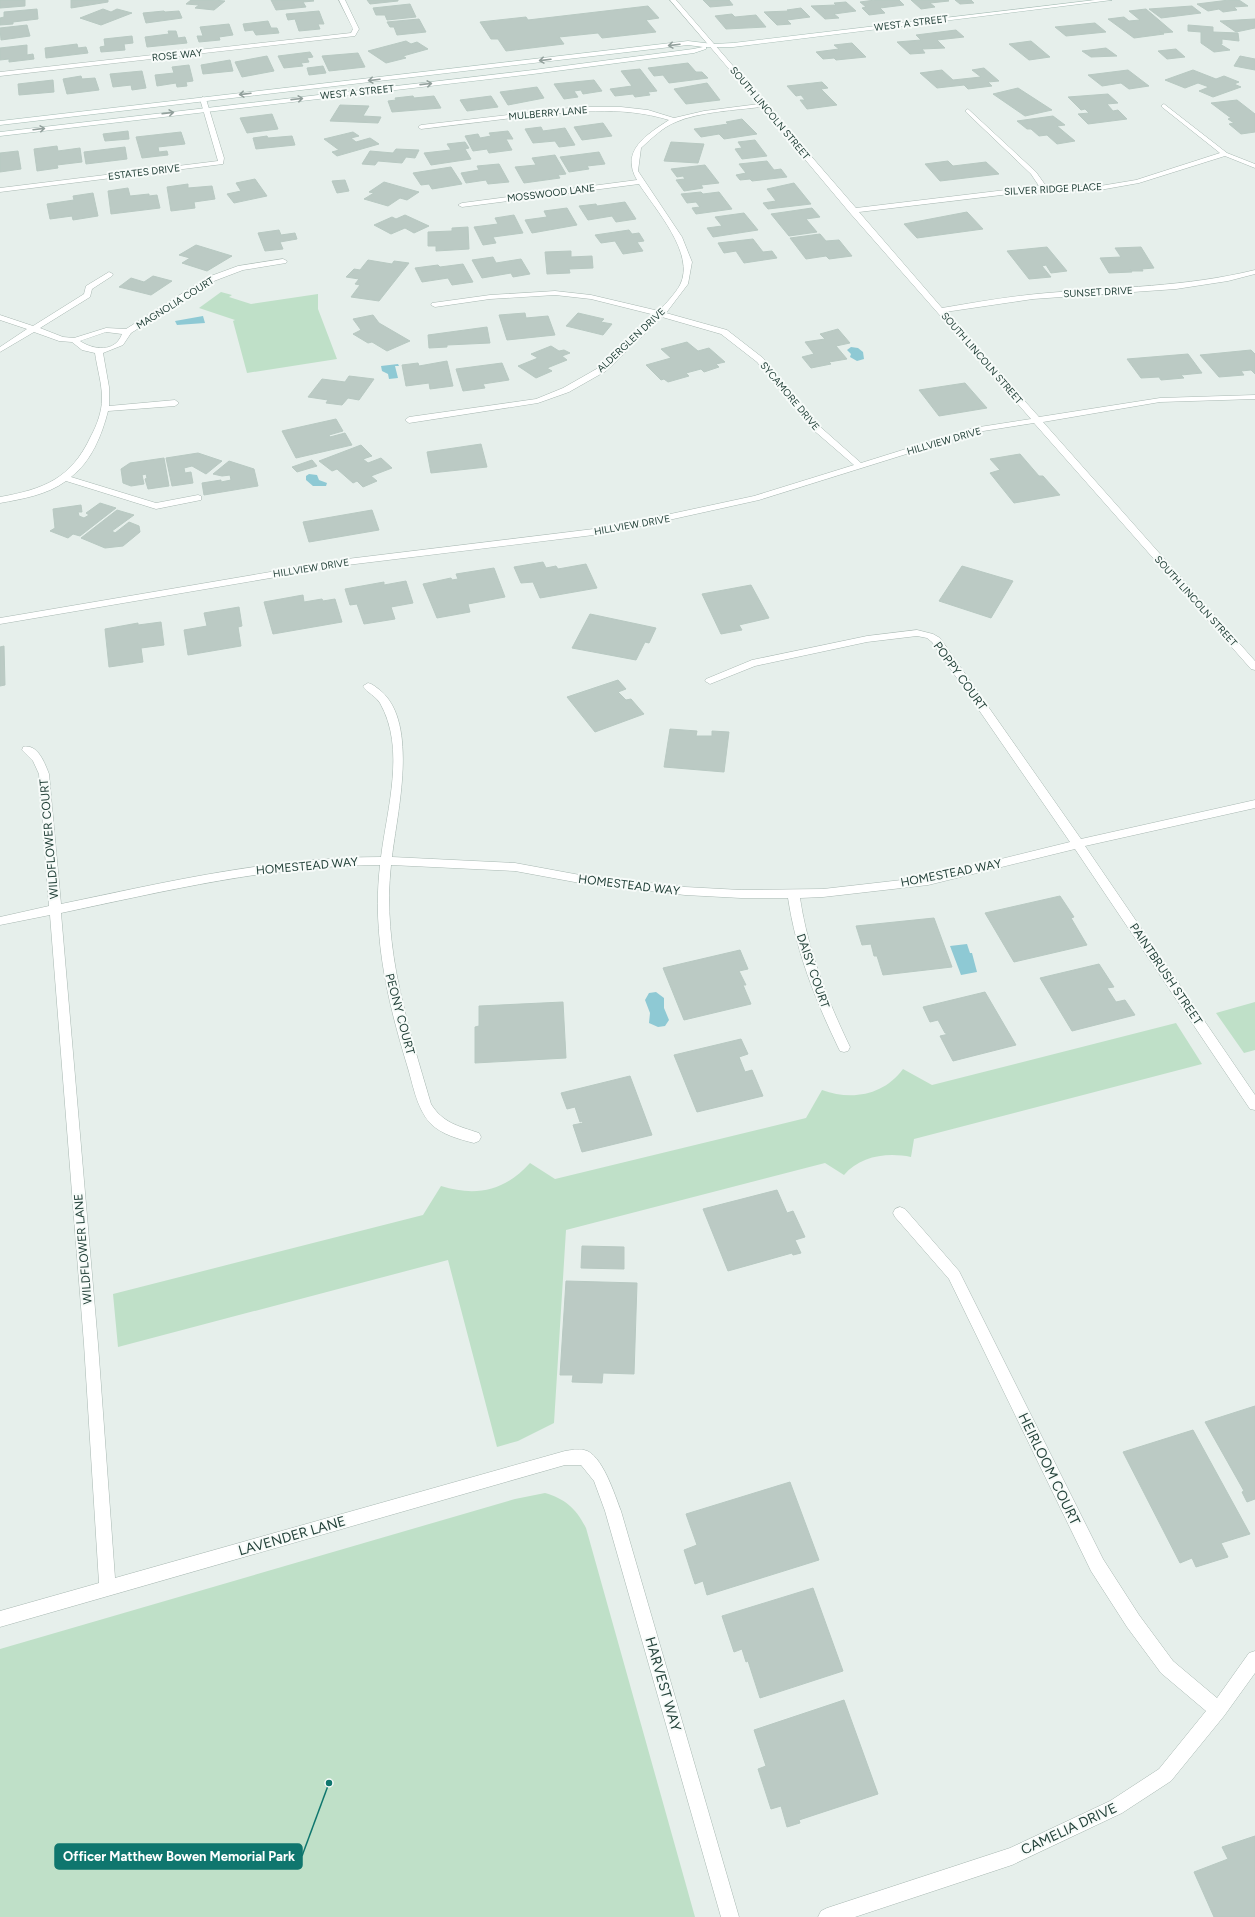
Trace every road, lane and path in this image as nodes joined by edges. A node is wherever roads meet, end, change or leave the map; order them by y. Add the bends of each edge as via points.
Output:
1 (342, 0) edge
2 (673, 0) edge
3 (1109, 0) edge
4 (713, 46) junction
5 (0, 74) edge
6 (203, 99) junction
7 (762, 105) junction
8 (1164, 106) dead end
9 (205, 109) junction
10 (968, 110) dead end
11 (674, 120) junction
12 (0, 124) edge
13 (421, 127) dead end
14 (0, 134) edge
15 (1225, 154) junction
16 (1255, 166) edge
17 (641, 182) junction
18 (1044, 188) junction
19 (0, 190) edge
20 (462, 205) dead end
21 (853, 211) junction
22 (283, 261) dead end
23 (1255, 272) edge
24 (109, 274) dead end
25 (435, 305) dead end
26 (940, 311) junction
27 (661, 314) junction
28 (0, 318) edge
29 (33, 329) junction
30 (128, 332) junction
31 (74, 340) junction
32 (0, 350) edge
33 (99, 352) junction
34 (1255, 397) edge
35 (175, 403) dead end
36 (104, 409) junction
37 (1037, 419) junction
38 (409, 420) dead end
39 (861, 466) junction
40 (66, 478) junction
41 (198, 498) dead end
42 (0, 500) edge
43 (0, 621) edge
44 (1255, 668) edge
45 (710, 681) dead end
46 (368, 686) dead end
47 (27, 750) dead end
48 (1255, 804) edge
49 (1078, 844) junction
50 (386, 861) junction
51 (793, 893) junction
52 (55, 910) junction
53 (0, 921) edge
54 (844, 1047) dead end
55 (1255, 1105) edge
56 (474, 1137) dead end
57 (900, 1213) dead end
58 (584, 1457) joint
59 (108, 1589) junction
60 (0, 1619) edge
61 (1255, 1659) edge
62 (1218, 1710) junction
63 (730, 1917) edge
64 (827, 1917) edge

1 - 5 street, ROSE WAY via 356,29 354,35
2 - 4 street, SOUTH LINCOLN STREET
3 - 4 street, WEST A STREET
4 -> 6 street, WEST A STREET via 688,44
4 - 7 street, SOUTH LINCOLN STREET
9 -> 4 street, WEST A STREET via 548,70 694,51
6 - 9 street, ESTATES DRIVE
6 - 12 street, WEST A STREET
7 - 11 street, ALDERGLEN DRIVE
7 - 21 street, SOUTH LINCOLN STREET
8 - 15 street
14 -> 9 street, WEST A STREET
9 - 19 street, ESTATES DRIVE via 221,163
10 - 18 street via 1034,173
11 - 13 street, MULBERRY LANE via 621,109 578,109
11 - 17 street, ALDERGLEN DRIVE via 638,147 635,171
15 - 16 street
15 - 18 street, SILVER RIDGE PLACE via 1137,182 1094,189
17 - 20 street, MOSSWOOD LANE
17 - 27 street, ALDERGLEN DRIVE via 678,238 688,262 684,284
18 - 21 street, SILVER RIDGE PLACE
21 - 26 street, SOUTH LINCOLN STREET
22 - 30 street, MAGNOLIA COURT via 241,268 211,279
23 - 26 street, SUNSET DRIVE via 1186,287 1046,295
24 - 29 street via 89,288 87,295
25 - 27 street, SYCAMORE DRIVE via 490,297 555,293 591,297
26 - 37 street, SOUTH LINCOLN STREET
27 - 38 street, ALDERGLEN DRIVE via 603,369 566,390 538,401
27 - 39 street, SYCAMORE DRIVE via 724,332 760,360 814,426
28 - 29 street
29 - 31 street via 62,339
29 - 32 street
30 - 31 street via 106,330
30 - 33 street, MAGNOLIA COURT via 126,340 121,344
31 - 33 street via 85,348
33 - 36 street via 106,398
34 - 37 street, HILLVIEW DRIVE via 1160,400
35 - 36 street
36 - 40 street via 95,437 83,461
37 - 39 street, HILLVIEW DRIVE via 976,430
37 - 44 street, SOUTH LINCOLN STREET
39 - 43 street, HILLVIEW DRIVE via 756,498 610,530 347,562
40 - 41 street via 156,506
40 - 42 street via 40,491
45 - 49 street, POPPY COURT via 752,663 782,656 900,634 917,633 930,636 941,647
46 - 50 street, PEONY COURT via 383,700 391,718 397,748 395,795
47 - 52 street, WILDFLOWER COURT via 38,759 44,774
48 - 49 street, HOMESTEAD WAY
49 - 51 street, HOMESTEAD WAY via 928,881 823,893
49 - 55 street, PAINTBRUSH STREET
50 - 51 street, HOMESTEAD WAY via 515,867 588,880 685,892
50 - 52 street, HOMESTEAD WAY via 341,862 255,871 192,881
50 - 56 street, PEONY COURT via 382,912 387,961 392,990 425,1105 433,1119 449,1131
51 - 54 street, DAISY COURT via 797,921 809,967 821,1000
52 - 53 street, HOMESTEAD WAY
52 - 59 street, WILDFLOWER LANE
57 - 62 street, HEIRLOOM COURT via 954,1275 1097,1565 1132,1621 1167,1667
58 - 59 street, LAVENDER LANE via 565,1458 518,1471
58 - 63 street, HARVEST WAY via 600,1476 613,1511
59 - 60 street, LAVENDER LANE
61 - 62 street, CAMELIA DRIVE
62 - 64 street, CAMELIA DRIVE via 1165,1775 1116,1807 1012,1856

